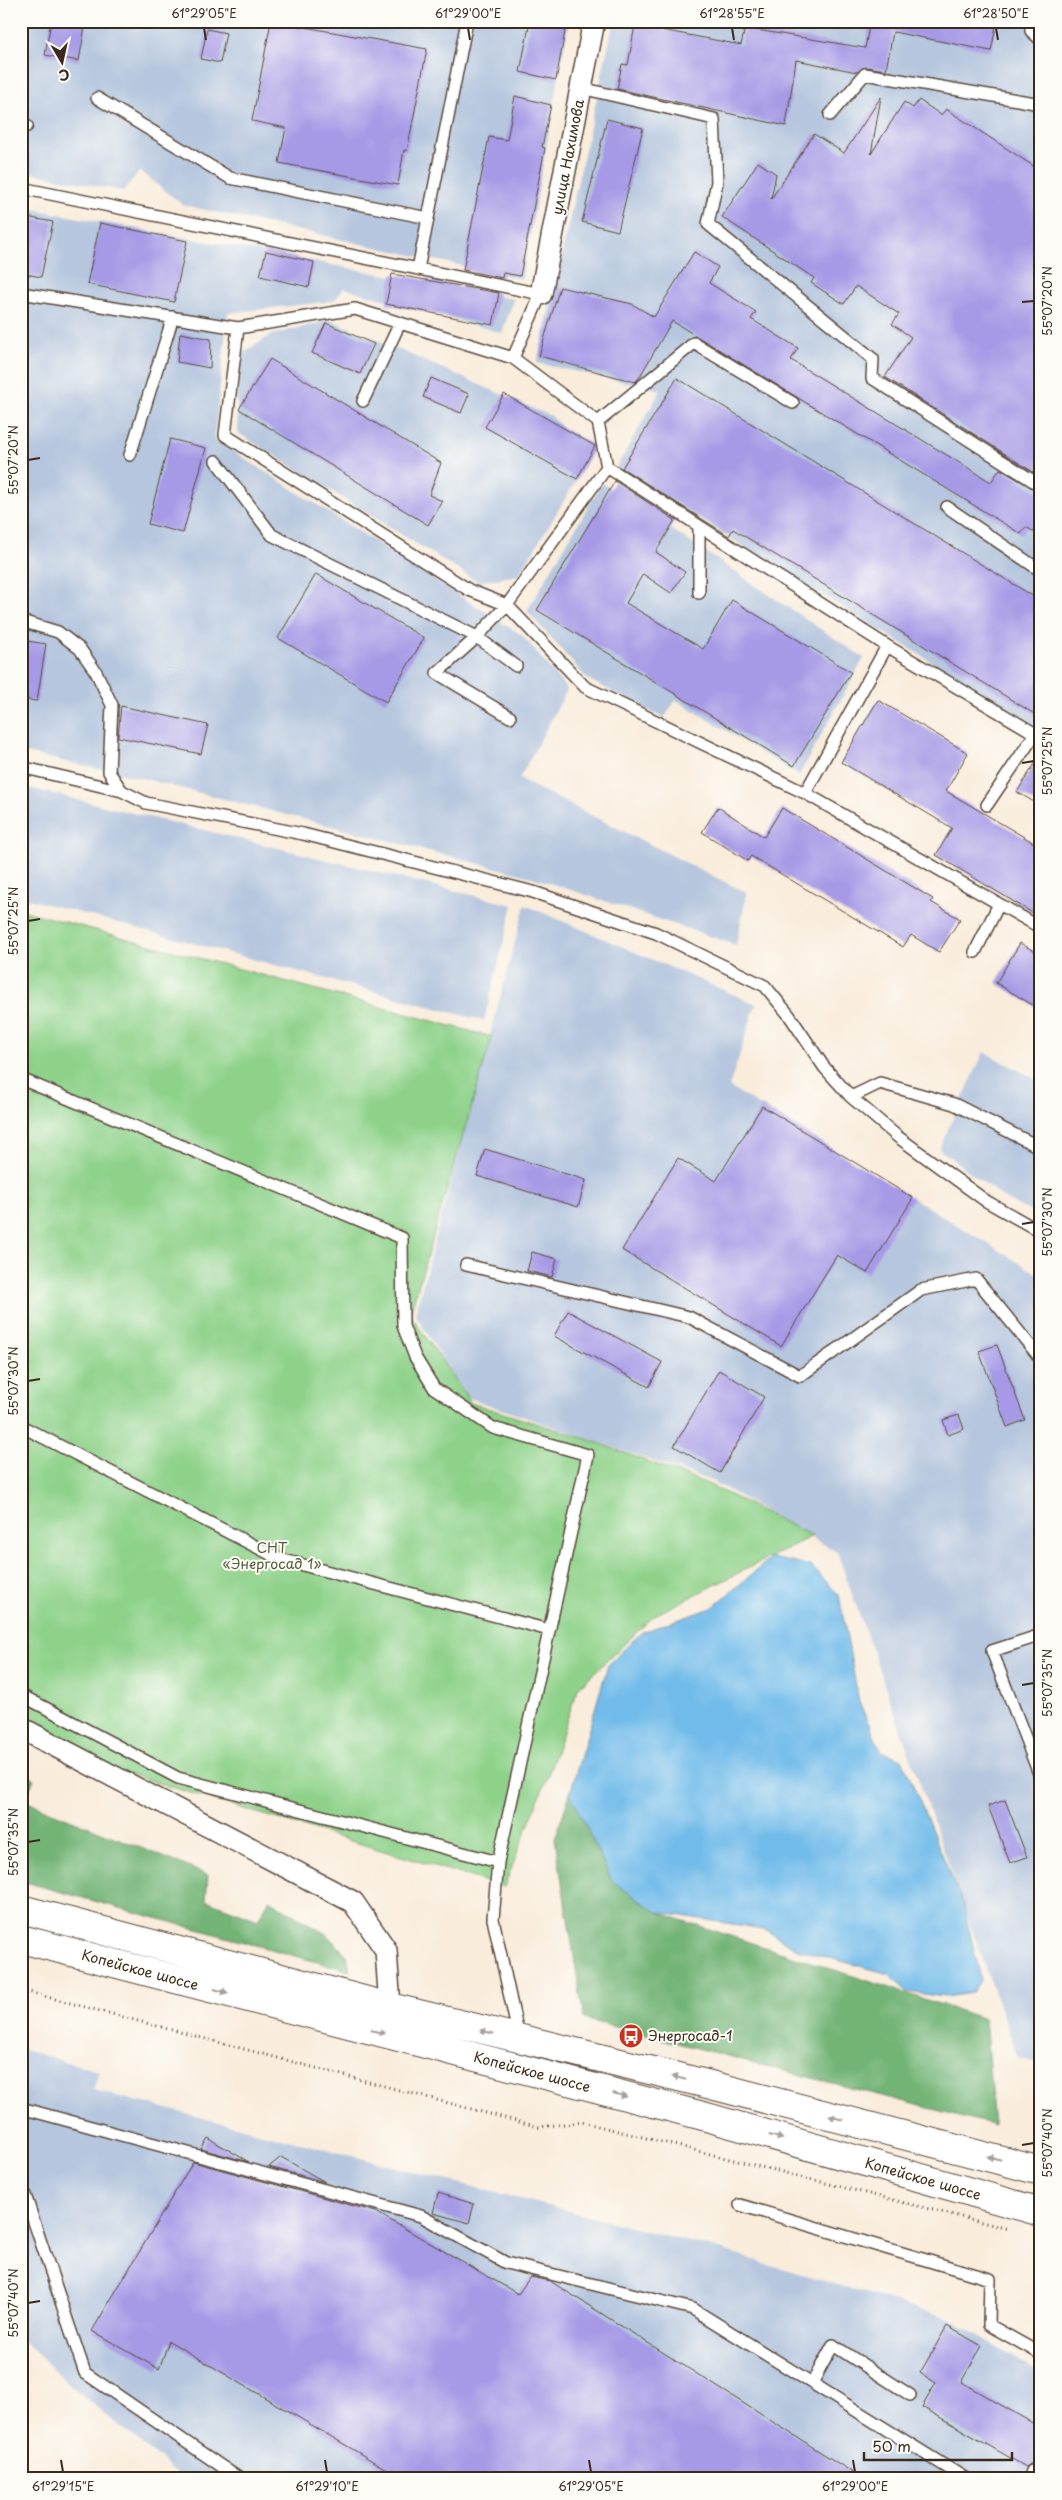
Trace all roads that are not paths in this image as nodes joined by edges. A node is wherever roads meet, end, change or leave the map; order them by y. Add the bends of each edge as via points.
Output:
1 (467, 21) edge
2 (594, 21) edge
3 (1031, 21) edge
4 (1041, 40) edge
5 (581, 88) junction
6 (97, 98) dead end
7 (1041, 109) edge
8 (830, 115) dead end
9 (21, 188) edge
10 (428, 218) junction
11 (418, 269) junction
12 (21, 293) edge
13 (541, 294) junction
14 (173, 318) junction
15 (400, 323) junction
16 (238, 328) junction
17 (513, 358) junction
18 (363, 401) dead end
19 (793, 403) dead end
20 (598, 422) junction
21 (130, 455) dead end
22 (216, 460) dead end
23 (606, 467) junction
24 (1041, 486) edge
25 (947, 507) dead end
26 (699, 526) junction
27 (1041, 571) edge
28 (699, 593) dead end
29 (507, 605) junction
30 (21, 623) edge
31 (477, 637) junction
32 (887, 646) junction
33 (516, 666) dead end
34 (510, 717) dead end
35 (1038, 735) edge
36 (21, 767) edge
37 (122, 791) junction
38 (805, 793) junction
39 (987, 805) dead end
40 (999, 904) junction
41 (1041, 928) edge
42 (975, 952) dead end
43 (21, 1079) edge
44 (852, 1097) junction
45 (1041, 1148) edge
46 (1041, 1232) edge
47 (466, 1265) dead end
48 (1041, 1359) edge
49 (21, 1426) edge
50 (549, 1630) junction
51 (1041, 1635) edge
52 (21, 1695) edge
53 (21, 1728) edge
54 (1041, 1778) edge
55 (498, 1862) junction
56 (21, 1909) edge
57 (21, 1939) edge
58 (390, 2007) junction
59 (519, 2040) junction
60 (21, 2108) edge
61 (1041, 2171) edge
62 (21, 2194) edge
63 (740, 2205) dead end
64 (1041, 2212) edge
65 (1041, 2354) edge
66 (812, 2383) junction
67 (910, 2394) dead end
68 (240, 2479) edge
69 (966, 2479) edge

1 - 10 lane
2 - 5 street, улица Нахимова
3 - 4 lane via 1032,31
5 - 13 street, улица Нахимова
5 - 24 lane via 714,119 716,182 708,224 873,359 872,378
6 - 10 lane via 230,178
7 - 8 lane via 1035,103 865,74
9 - 11 lane
10 - 11 lane
11 - 13 lane
12 - 14 lane
13 - 17 lane
14 - 16 lane
14 - 21 lane
15 - 16 lane via 355,309
15 - 17 lane
15 - 18 lane
16 - 29 lane via 224,435 469,590
17 - 20 lane
19 - 20 lane via 694,343
20 - 23 lane
22 - 31 lane via 272,535
23 - 26 lane
23 - 29 lane
25 - 27 lane
26 - 28 lane
26 - 32 lane
29 - 31 lane
29 - 38 lane via 585,688
30 - 37 lane via 58,632 80,649 96,672 112,705 109,772
31 - 33 lane
31 - 34 lane via 437,673
32 - 35 lane
32 - 38 lane
35 - 39 lane
36 - 37 lane
37 - 44 lane via 146,803 303,834 533,892 656,933 765,986 824,1066
38 - 40 lane
40 - 41 lane
40 - 42 lane
43 - 50 lane via 402,1238 403,1326 415,1357 434,1388 493,1428 588,1456
44 - 45 lane via 880,1083 954,1104
44 - 46 lane via 898,1137 986,1201
47 - 48 lane via 689,1317 800,1376 921,1290 976,1279
49 - 50 lane via 280,1559
50 - 55 lane
51 - 54 lane via 992,1650
52 - 55 lane via 178,1778
53 - 58 street via 354,1902 386,1950
55 - 59 lane via 493,1919
56 - 58 main road, Копейское шоссе
57 -> 64 main road, Копейское шоссе via 703,2116
59 -> 58 main road, Копейское шоссе
61 -> 59 main road, Копейское шоссе
60 - 66 lane via 421,2216 506,2263 693,2309
62 - 68 lane via 25,2195 84,2373
63 - 65 lane via 990,2279 989,2325
66 - 67 lane via 833,2345
66 - 69 lane

